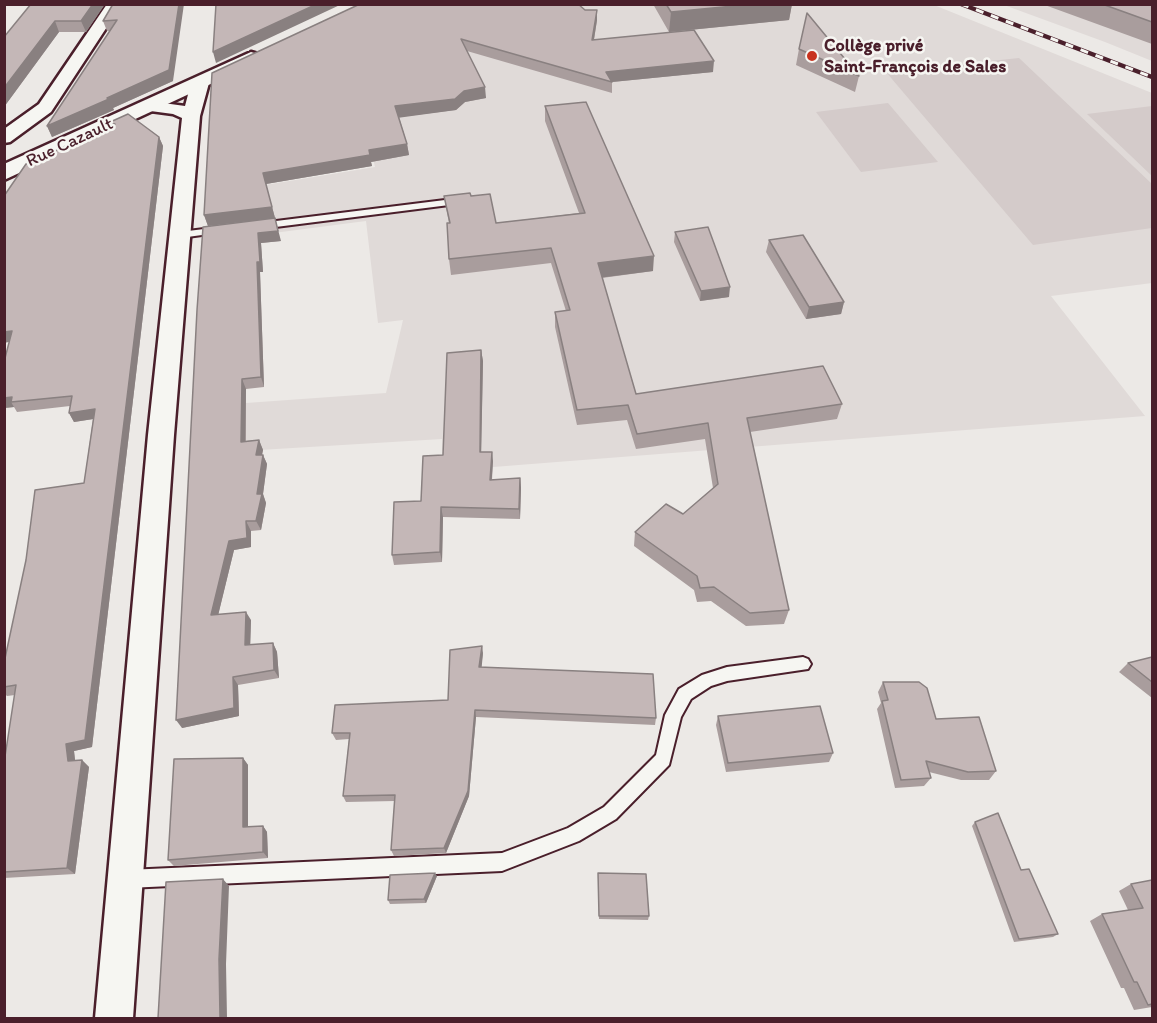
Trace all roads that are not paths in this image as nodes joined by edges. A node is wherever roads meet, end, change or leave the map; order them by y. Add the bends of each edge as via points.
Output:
1 (115, 4) edge
2 (269, 49) edge
3 (200, 82) junction
4 (149, 106) junction
5 (191, 116) junction
6 (4, 138) edge
7 (4, 173) edge
8 (472, 200) edge
9 (248, 227) edge
10 (236, 229) edge
11 (180, 235) junction
12 (803, 664) dead end
13 (124, 879) junction
14 (114, 1018) edge

1 - 6 street via 45,108
2 - 3 street, Rue Cazault
3 - 4 street, Rue Cazault
3 - 5 street
4 - 5 street via 177,109
4 - 7 street, Rue Cazault
5 - 11 street
8 - 9 lane
10 - 11 lane
11 - 13 street
12 - 13 lane via 728,674 707,680 685,694 673,715 663,759 610,813 573,835 502,862
13 - 14 street

